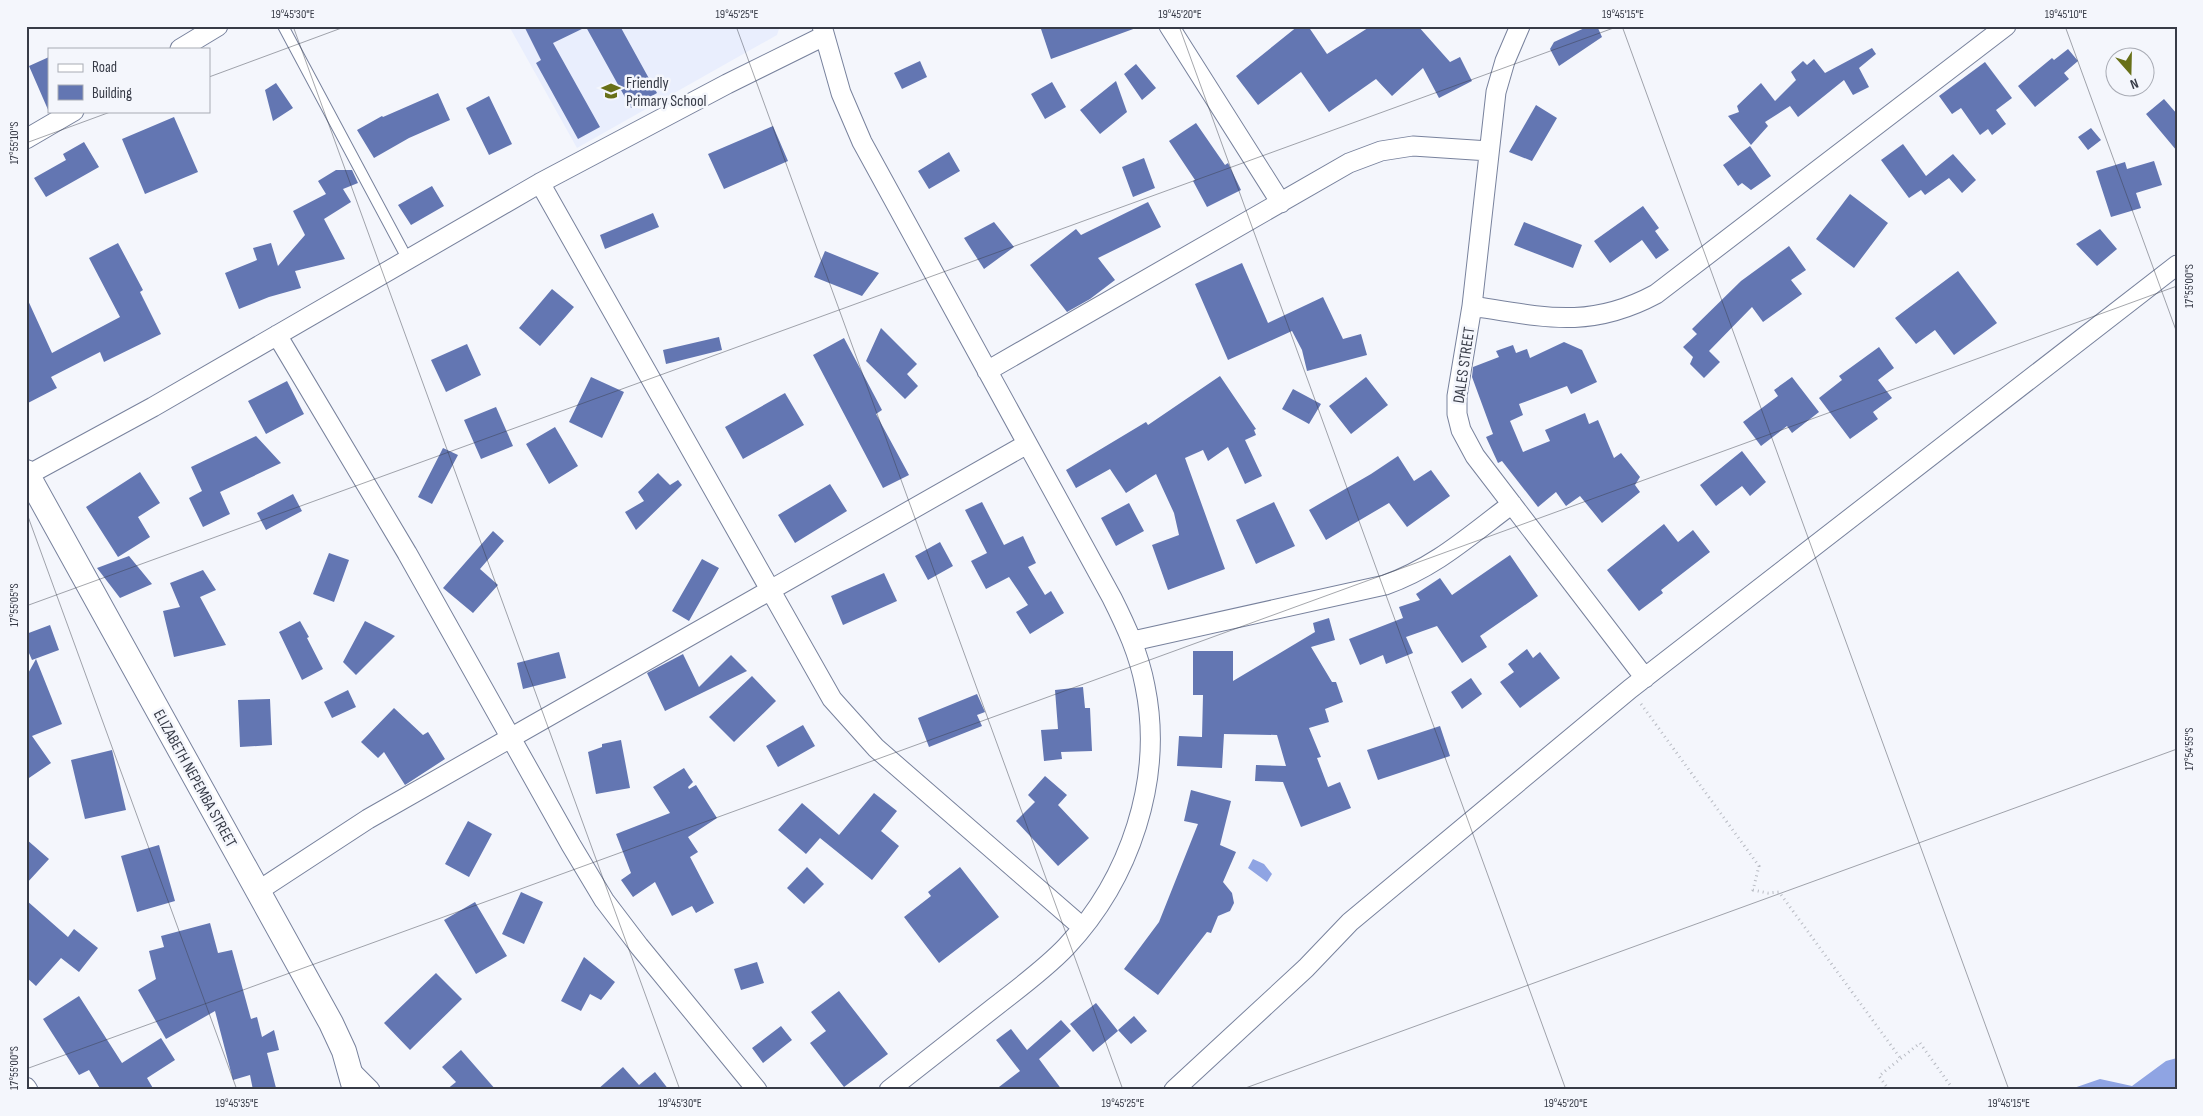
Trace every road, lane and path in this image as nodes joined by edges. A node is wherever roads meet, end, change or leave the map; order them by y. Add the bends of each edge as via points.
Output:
1 (218, 26) edge
2 (282, 26) edge
3 (1169, 26) edge
4 (1520, 26) edge
5 (2006, 26) edge
6 (823, 31) edge
7 (182, 48) edge
8 (72, 112) edge
9 (26, 139) edge
10 (1489, 152) junction
11 (540, 183) junction
12 (1281, 202) junction
13 (408, 260) junction
14 (2177, 265) edge
15 (1472, 306) junction
16 (277, 335) junction
17 (987, 370) junction
18 (1027, 444) junction
19 (27, 474) edge
20 (1512, 504) junction
21 (770, 590) junction
22 (1133, 641) junction
23 (1645, 678) junction
24 (1630, 689) junction
25 (511, 737) junction
26 (258, 891) junction
27 (1082, 927) junction
28 (1901, 1058) junction
29 (352, 1080) edge
30 (1950, 1085) dead end
31 (370, 1090) edge
32 (758, 1090) edge
33 (889, 1090) edge
34 (1174, 1090) edge
35 (1889, 1090) edge

1 - 7 street
2 - 13 lane
3 - 12 street
4 - 10 street, DALES STREET via 1496,92
5 - 15 street via 1656,294 1606,314 1578,318
6 - 11 street
6 - 17 street via 841,93 862,142
8 - 9 street
10 - 12 street via 1413,146 1381,151 1349,163
10 - 15 street, DALES STREET
11 - 13 street
11 - 21 street
12 - 17 street
13 - 16 street
14 - 23 street
15 - 20 street, DALES STREET via 1457,414 1468,445
16 - 19 street via 153,407
16 - 25 street via 407,553
17 - 18 street
18 - 21 street
18 - 22 street
19 - 26 street, ELIZABETH NEPEMBA STREET
20 - 22 street via 1437,562 1403,579
20 - 23 street, DALES STREET
21 - 25 street
21 - 27 street via 832,699 876,748
22 - 27 street via 1146,686 1150,735 1148,777 1138,827 1120,869
23 - 24 street
24 - 28 path via 1759,866 1753,890 1779,892
24 - 34 street via 1350,922 1306,968
25 - 26 street via 368,819
25 - 32 street via 604,900
26 - 29 street, ELIZABETH NEPEMBA STREET via 331,1023 344,1051
27 - 33 street via 1065,948 1032,978
28 - 30 path via 1920,1043
28 - 35 path via 1880,1076
29 - 31 street

